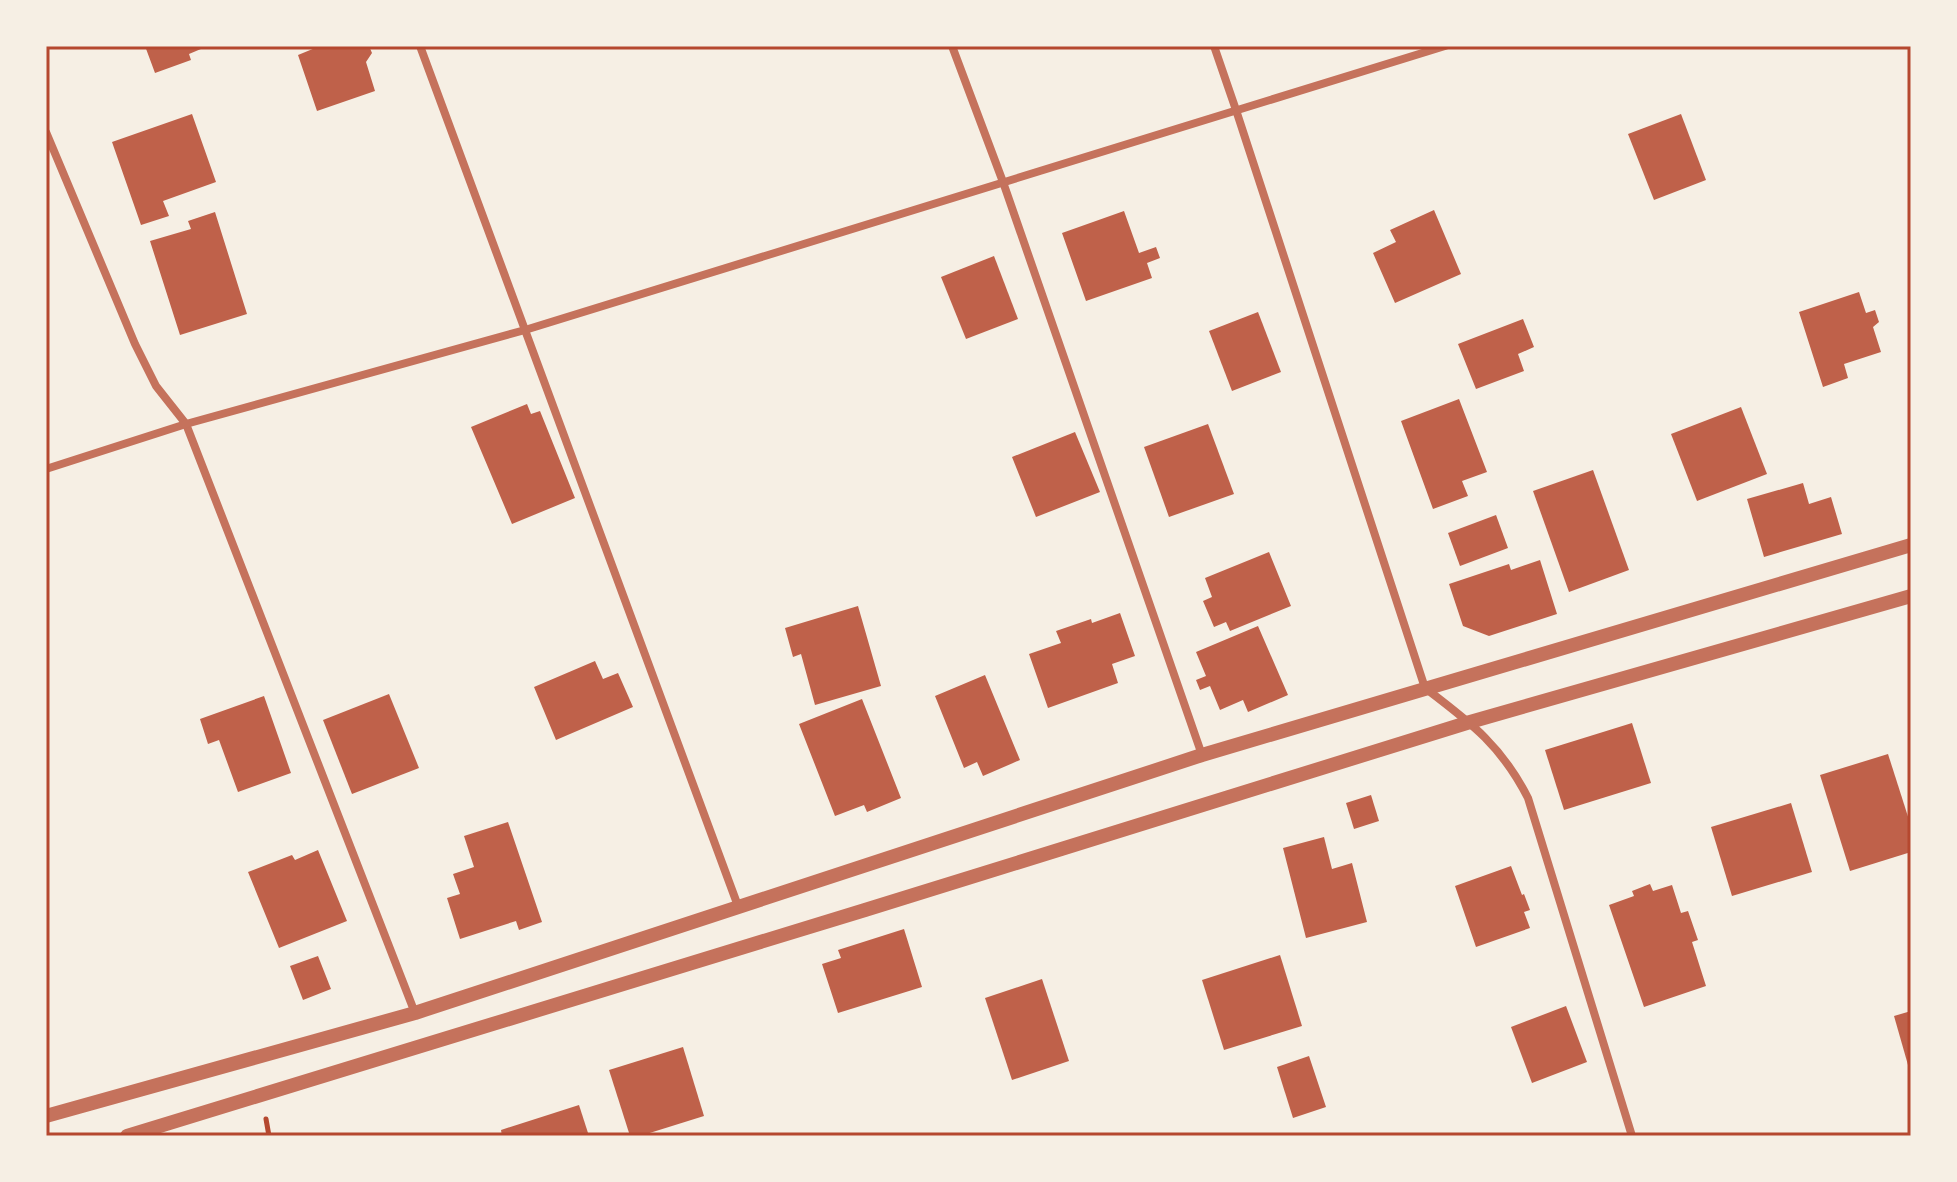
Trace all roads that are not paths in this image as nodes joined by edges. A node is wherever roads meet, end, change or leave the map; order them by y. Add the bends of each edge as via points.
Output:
1 (420, 46) edge
2 (952, 46) edge
3 (1214, 46) edge
4 (1445, 46) edge
5 (1236, 110) junction
6 (46, 132) edge
7 (1003, 182) junction
8 (525, 330) junction
9 (186, 424) junction
10 (46, 469) edge
11 (1911, 545) edge
12 (1911, 596) edge
13 (1425, 688) junction
14 (1470, 722) junction
15 (1202, 755) junction
16 (738, 906) junction
17 (415, 1013) junction
18 (46, 1116) edge
19 (127, 1136) edge
20 (1632, 1136) edge

1 - 8 street
2 - 7 street
3 - 5 street
4 - 5 street
5 - 7 street
5 - 13 street
6 - 9 street via 135,344 156,386
7 - 8 street
7 - 15 street
8 - 9 street
8 - 16 street
9 - 10 street
9 - 17 street
11 - 13 street
12 - 14 street
13 - 14 street
13 - 15 street
14 - 19 street
14 - 20 street via 1515,772 1528,798
15 - 16 street
16 - 17 street
17 - 18 street

